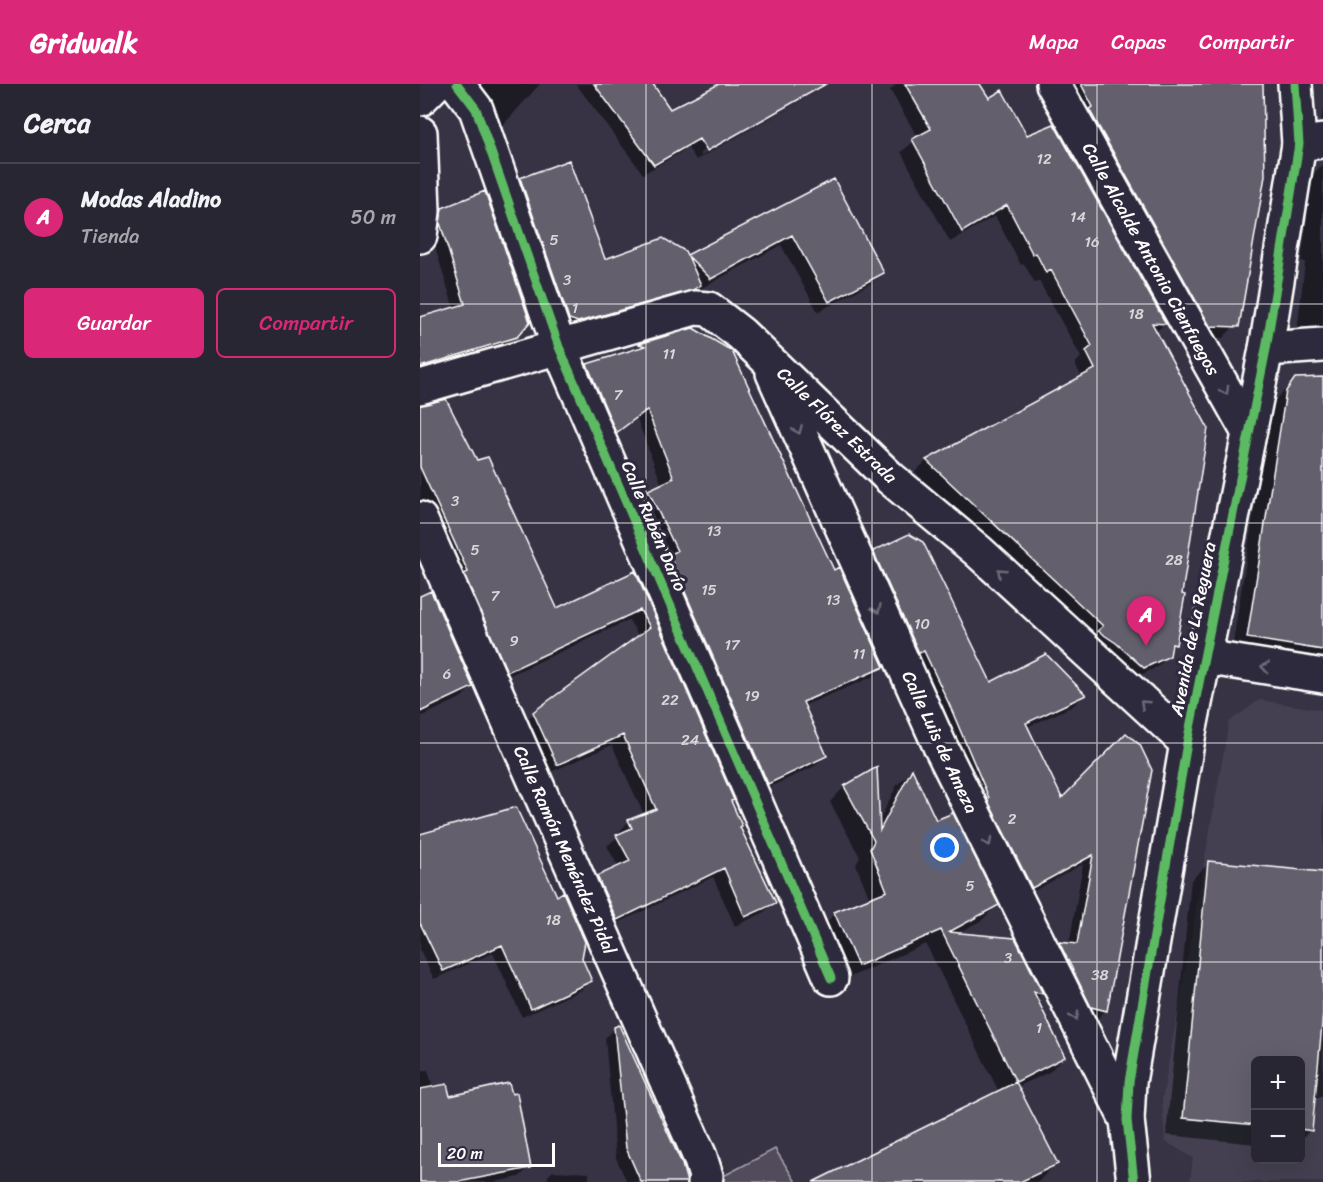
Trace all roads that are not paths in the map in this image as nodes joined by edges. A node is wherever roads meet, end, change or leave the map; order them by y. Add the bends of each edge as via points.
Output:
1 (435, 84) edge
2 (457, 84) edge
3 (1053, 84) edge
4 (1295, 84) edge
5 (420, 99) edge
6 (420, 133) edge
7 (1311, 143) edge
8 (420, 236) edge
9 (1323, 345) edge
10 (559, 347) junction
11 (1266, 349) junction
12 (767, 357) junction
13 (420, 387) edge
14 (1249, 433) junction
15 (420, 519) edge
16 (1204, 657) junction
17 (1323, 676) edge
18 (1187, 743) junction
19 (831, 978) dead end
20 (1127, 1120) junction
21 (705, 1182) edge
22 (1134, 1182) edge

1 - 5 street
2 - 10 street, Calle Rubén Darío via 476,109
3 -> 14 street, Calle Alcalde Antonio Cienfuegos
4 - 7 street, Avenida de La Reguera
6 - 8 street
7 - 11 street, Avenida de La Reguera
9 - 11 street
10 - 12 street, Calle Flórez Estrada via 695,308 709,309
10 - 13 street, Calle Flórez Estrada
10 - 19 street, Calle Rubén Darío
11 - 14 street, Avenida de La Reguera
18 -> 12 street, Calle Flórez Estrada via 978,551 890,478
12 -> 20 street, Calle Luis de Ameza via 940,746
14 - 16 street, Avenida de La Reguera
15 - 21 street, Calle Ramón Menéndez Pidal via 700,1157
17 -> 16 street
16 - 18 street, Avenida de La Reguera
18 - 20 street, Avenida de La Reguera via 1129,1082
20 - 22 street, Avenida de La Reguera

